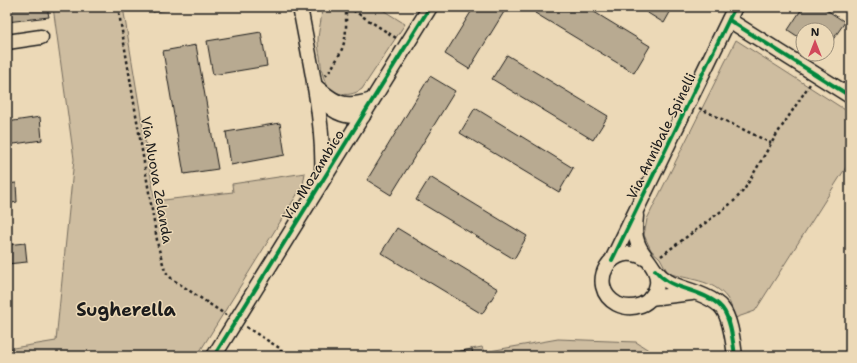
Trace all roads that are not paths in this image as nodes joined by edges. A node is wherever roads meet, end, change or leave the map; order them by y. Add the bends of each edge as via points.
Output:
1 (300, 7) edge
2 (430, 7) edge
3 (735, 7) edge
4 (729, 20) junction
5 (41, 37) dead end
6 (7, 42) edge
7 (314, 85) junction
8 (850, 96) edge
9 (372, 100) junction
10 (362, 116) junction
11 (322, 181) junction
12 (637, 210) junction
13 (612, 260) junction
14 (654, 262) junction
15 (696, 293) junction
16 (650, 298) junction
17 (214, 356) edge
18 (735, 356) edge

1 - 7 street
2 - 9 street, Via Mozambico
3 - 4 street, Via Annibale Spinelli
4 - 8 street
4 - 12 street, Via Annibale Spinelli
5 - 6 street
7 - 9 street via 327,97 346,105 358,105
7 - 10 street via 330,108 343,115
7 - 11 street via 322,140
9 - 10 street, Via Mozambico
10 - 11 street, Via Mozambico
11 - 17 street, Via Mozambico
12 - 13 street, Via Annibale Spinelli
12 - 14 street, Via Annibale Spinelli via 635,236 638,244
13 - 14 street via 626,253 634,253
13 - 16 street via 606,266 602,281 606,293 613,302 628,308 644,304
14 - 15 street via 665,280
14 - 16 street via 657,285
15 - 16 street
15 - 18 street via 722,308 728,322

